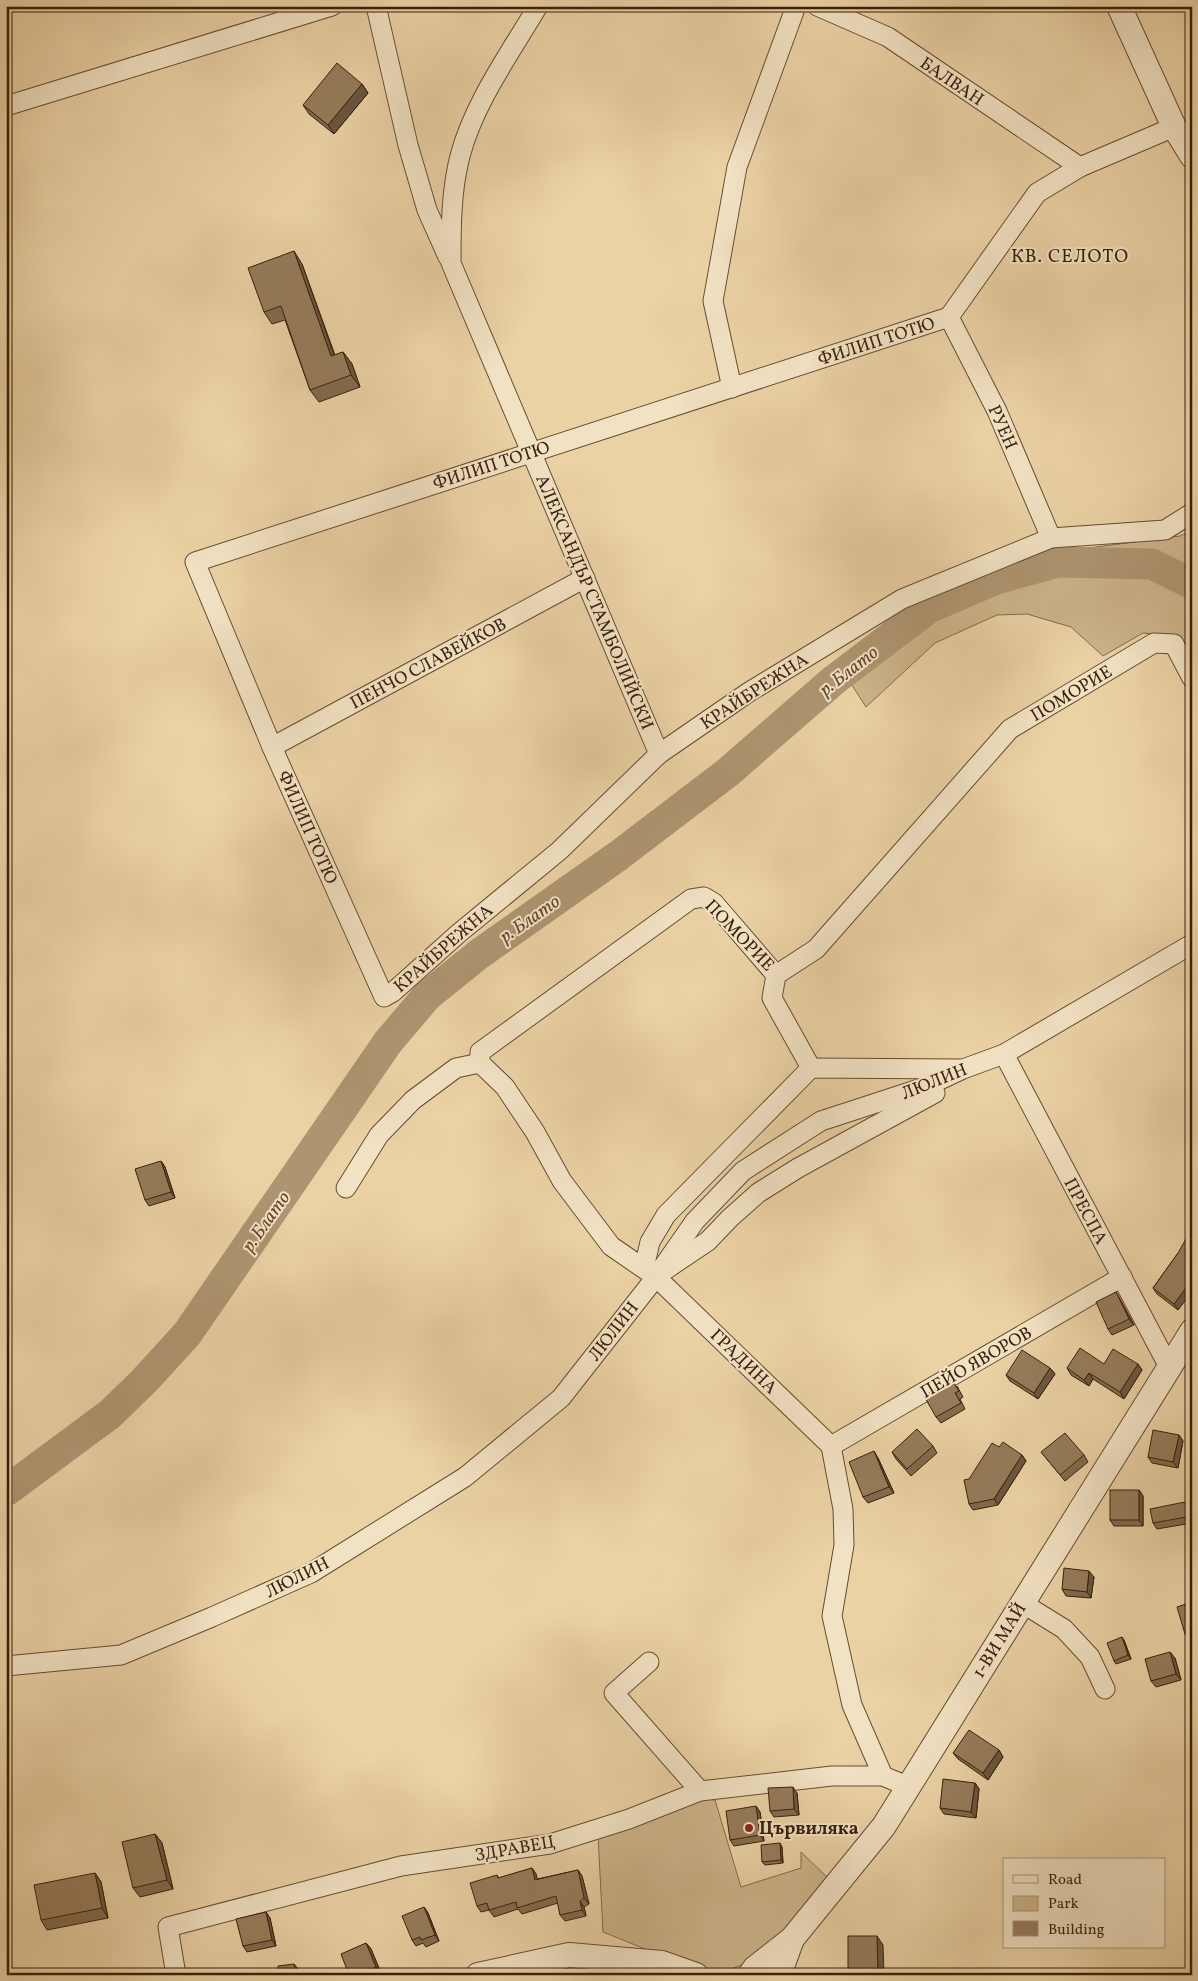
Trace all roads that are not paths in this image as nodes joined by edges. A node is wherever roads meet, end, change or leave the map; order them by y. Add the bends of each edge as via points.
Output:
1 (332, 6) edge
2 (376, 6) edge
3 (538, 6) edge
4 (796, 6) edge
5 (817, 6) edge
6 (1119, 6) edge
7 (6, 106) edge
8 (1174, 127) junction
9 (1192, 156) edge
10 (1080, 167) junction
11 (451, 263) junction
12 (949, 317) junction
13 (732, 388) junction
14 (531, 452) junction
15 (1192, 513) edge
16 (1051, 538) junction
17 (585, 578) junction
18 (1192, 678) edge
19 (272, 747) junction
20 (659, 754) junction
21 (1192, 944) edge
22 (776, 975) junction
23 (384, 997) joint
24 (1004, 1054) junction
25 (985, 1061) junction
26 (480, 1063) junction
27 (811, 1068) junction
28 (963, 1069) junction
29 (346, 1188) dead end
30 (650, 1272) junction
31 (1122, 1277) junction
32 (1192, 1331) edge
33 (1169, 1367) junction
34 (831, 1446) junction
35 (1022, 1603) junction
36 (649, 1662) dead end
37 (6, 1666) edge
38 (1104, 1689) dead end
39 (883, 1776) junction
40 (908, 1786) junction
41 (700, 1791) junction
42 (792, 1939) junction
43 (176, 1975) edge
44 (478, 1975) edge
45 (696, 1975) edge
46 (750, 1975) edge
47 (779, 1975) edge

1 - 7 street
2 - 11 street via 408,145 427,210
3 - 11 street, АЛЕКСАНДЪР СТАМБОЛИЙСКИ via 481,102 460,156 451,213
4 - 13 street via 737,167 714,292 713,301
5 - 10 street, БАЛВАН via 888,37
6 - 8 street
8 - 9 street
8 - 10 street, ФИЛИП ТОТЮ
10 - 12 street, ФИЛИП ТОТЮ via 1037,193
11 - 14 street, АЛЕКСАНДЪР СТАМБОЛИЙСКИ
12 - 13 street, ФИЛИП ТОТЮ
12 - 16 street, РУЕН via 997,412
13 - 14 street, ФИЛИП ТОТЮ
14 - 17 street, АЛЕКСАНДЪР СТАМБОЛИЙСКИ
14 - 19 street, ФИЛИП ТОТЮ via 195,562
15 - 16 street, КРАЙБРЕЖНА via 1166,530
16 - 20 street, КРАЙБРЕЖНА via 902,599 749,692
17 - 19 street, ПЕНЧО СЛАВЕЙКОВ
17 - 20 street, АЛЕКСАНДЪР СТАМБОЛИЙСКИ
18 - 22 street, ПОМОРИЕ via 1174,644 1154,643 1010,729 816,950
19 - 23 street, ФИЛИП ТОТЮ
20 - 23 street, КРАЙБРЕЖНА via 559,851 459,933 394,992
21 - 24 street, ЛЮЛИН
22 - 26 street, ПОМОРИЕ via 714,903 704,897 691,899 488,1045 480,1052
22 - 27 street via 772,998
24 - 25 street, ЛЮЛИН
24 - 31 street, ПРЕСПА
25 - 28 street, ЛЮЛИН
25 - 30 street via 964,1078 758,1193 708,1241
26 - 29 street via 456,1068 413,1100 379,1135
26 - 30 street via 505,1086 562,1181 611,1246
27 - 28 street
27 - 30 street via 666,1214 650,1242
28 - 30 street, ЛЮЛИН via 925,1087 821,1121 743,1171
30 - 34 street, ГРАДИНА
30 - 37 street, ЛЮЛИН via 561,1398 465,1477 310,1573 121,1655
31 - 33 street, ПРЕСПА
31 - 34 street, ПЕЙО ЯВОРОВ
32 - 33 street, 1-ВИ МАЙ
33 - 35 street, 1-ВИ МАЙ
34 - 39 street via 843,1510 844,1545 832,1616 852,1705
35 - 38 street via 1064,1629 1090,1658
35 - 40 street, 1-ВИ МАЙ
36 - 41 street via 614,1692
39 - 40 street, ЗДРАВЕЦ
39 - 41 street, ЗДРАВЕЦ via 832,1776
40 - 42 street, 1-ВИ МАЙ via 884,1826
41 - 43 street, ЗДРАВЕЦ via 629,1819 550,1844 401,1866 168,1927
42 - 46 street, 1-ВИ МАЙ
42 - 47 street, 1-ВИ МАЙ
44 - 45 street via 569,1955 662,1963

